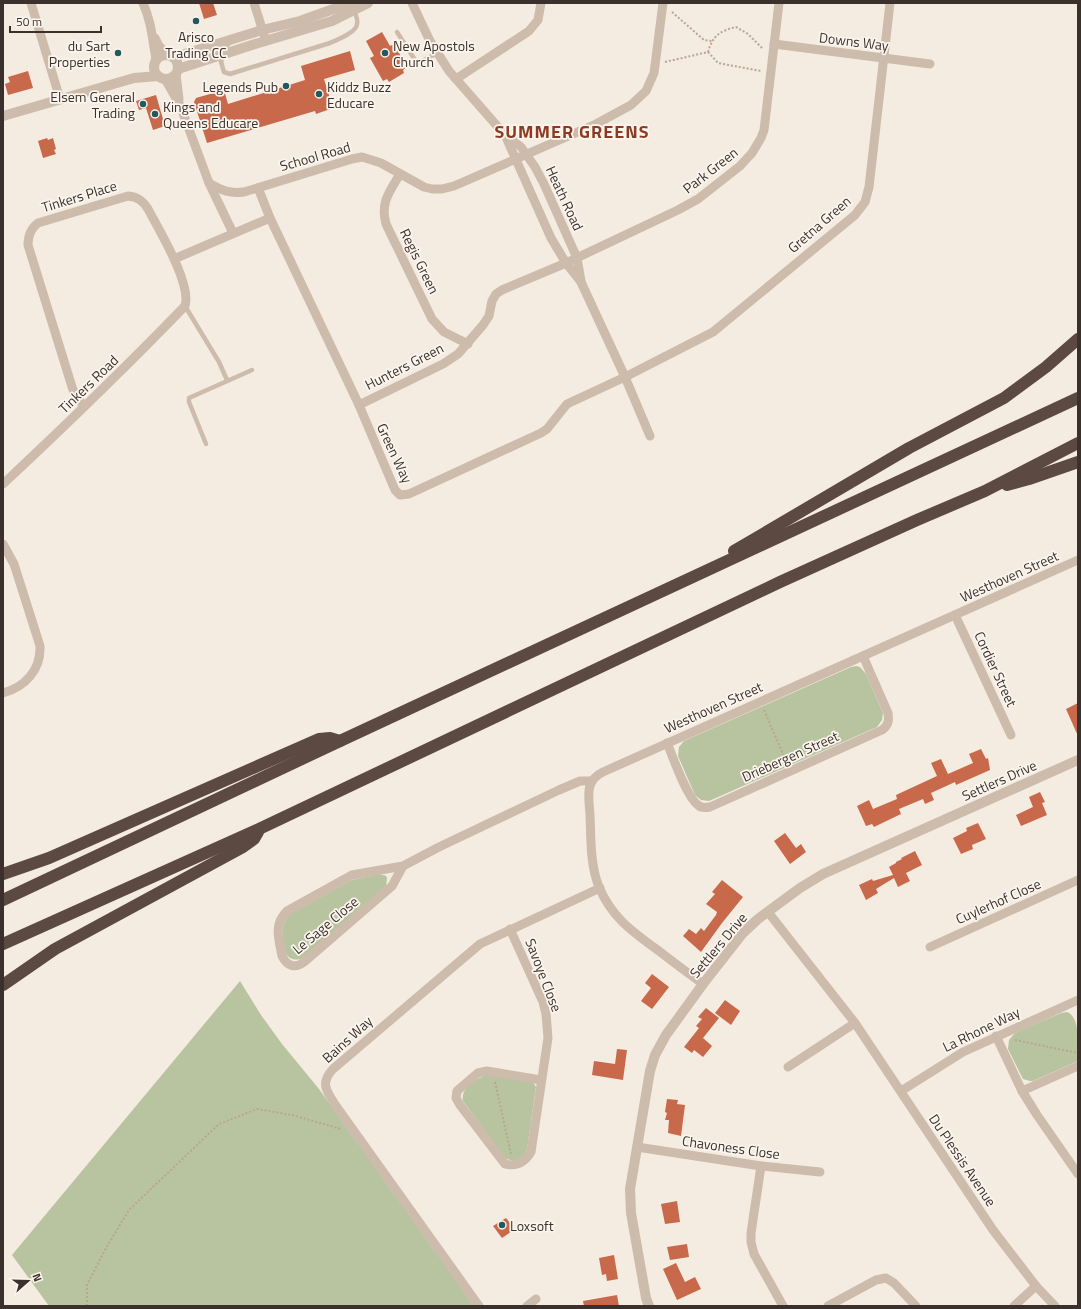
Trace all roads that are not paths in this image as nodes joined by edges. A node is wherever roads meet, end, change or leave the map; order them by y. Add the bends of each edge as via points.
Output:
1 (31, 3) edge
2 (143, 3) edge
3 (254, 3) edge
4 (368, 3) edge
5 (404, 3) edge
6 (412, 3) edge
7 (541, 3) edge
8 (779, 3) edge
9 (890, 3) edge
10 (663, 5) edge
11 (352, 6) edge
12 (419, 20) junction
13 (262, 30) junction
14 (397, 32) dead end
15 (153, 35) junction
16 (230, 40) junction
17 (266, 41) junction
18 (774, 44) junction
19 (437, 53) junction
20 (224, 54) junction
21 (171, 56) junction
22 (884, 59) junction
23 (155, 62) junction
24 (930, 64) dead end
25 (177, 72) junction
26 (162, 77) junction
27 (134, 78) junction
28 (456, 79) junction
29 (60, 99) junction
30 (180, 105) junction
31 (3, 116) edge
32 (505, 135) junction
33 (527, 154) junction
34 (516, 159) junction
35 (400, 174) junction
36 (209, 183) junction
37 (258, 188) junction
38 (270, 218) junction
39 (233, 233) junction
40 (577, 258) junction
41 (174, 259) junction
42 (566, 263) junction
43 (581, 282) junction
44 (186, 303) junction
45 (1078, 339) edge
46 (468, 344) junction
47 (252, 370) dead end
48 (625, 377) junction
49 (227, 380) junction
50 (1078, 398) edge
51 (359, 405) junction
52 (84, 407) junction
53 (650, 436) dead end
54 (1078, 443) edge
55 (206, 444) dead end
56 (1078, 462) edge
57 (3, 484) edge
58 (985, 491) junction
59 (3, 544) edge
60 (1078, 560) edge
61 (671, 588) junction
62 (955, 615) junction
63 (863, 656) junction
64 (3, 693) edge
65 (1011, 736) dead end
66 (340, 741) junction
67 (667, 743) junction
68 (1078, 760) edge
69 (592, 781) junction
70 (259, 829) junction
71 (403, 866) junction
72 (3, 874) edge
73 (1078, 880) edge
74 (600, 888) junction
75 (3, 900) edge
76 (768, 912) junction
77 (510, 929) junction
78 (3, 944) edge
79 (930, 947) dead end
80 (703, 984) junction
81 (3, 985) edge
82 (1076, 1001) edge
83 (1078, 1010) edge
84 (855, 1023) junction
85 (996, 1036) junction
86 (1078, 1066) edge
87 (788, 1067) dead end
88 (541, 1080) junction
89 (901, 1091) junction
90 (1022, 1091) junction
91 (637, 1147) junction
92 (761, 1166) junction
93 (820, 1172) dead end
94 (1078, 1174) edge
95 (1036, 1286) junction
96 (536, 1299) dead end
97 (479, 1306) edge
98 (527, 1306) edge
99 (649, 1306) edge
100 (783, 1306) edge
101 (828, 1306) edge
102 (916, 1306) edge
103 (1014, 1306) edge
104 (1055, 1306) edge

1 - 29 street
2 - 15 street
3 - 13 street
4 - 11 street
5 - 12 street, Heath Road
6 - 12 street, Heath Road
7 - 28 street via 538,20 529,31
8 - 18 street, Park Green
9 - 22 street, Gretna Green
10 - 33 street, School Road via 654,73 646,91 631,105 596,124
11 - 13 street
11 - 17 street via 332,21
11 - 20 lane via 356,28 330,43 230,74 222,68
12 - 19 street, Heath Road
13 - 16 street
13 - 17 street
14 - 19 lane via 417,63
15 - 21 street via 159,46
15 - 23 street
16 - 20 lane
16 - 21 street
17 - 20 street
18 - 22 street, Downs Way
18 - 40 street, Park Green via 764,130 752,153 740,166 692,203
19 - 28 street, Heath Road
20 - 25 street
21 - 23 street via 162,55
21 - 25 street via 178,64
22 - 24 street, Downs Way
22 - 48 street, Gretna Green via 869,187 865,202 855,215 713,332
23 - 26 street via 154,69
23 - 27 street
25 - 26 street via 173,77
25 - 30 street
26 - 27 street
26 - 30 street
27 - 29 street
28 - 32 street, Heath Road
29 - 31 street
30 - 36 street
32 - 33 street, Heath Road
32 - 34 street, Heath Road
33 - 34 street, School Road
33 - 40 street, Heath Road via 544,184
34 - 35 street, School Road via 442,189 424,187
34 - 42 street, Heath Road via 551,238
35 - 37 street, School Road via 381,163 362,157
35 - 46 street, Regis Green via 384,203 386,224 432,318 444,332
36 - 37 street, School Road via 234,193
36 - 39 street
37 - 38 street, Green Way
38 - 39 street
38 - 51 street, Green Way
39 - 41 street
40 - 42 street, Park Green
40 - 43 street, Heath Road
41 - 44 street, Tinkers Place via 186,292
41 - 52 street, Tinkers Place via 145,204 136,197 128,196 32,227 28,245 73,390
42 - 43 street, Heath Road
42 - 46 street, Hunters Green via 496,294 489,316
43 - 48 street, Heath Road
44 - 49 lane
44 - 52 street, Tinkers Road via 144,349
45 - 61 highway via 1004,398 909,448
46 - 51 street, Hunters Green via 443,364
47 - 49 lane
48 - 51 street, Green Way via 567,404 550,426 541,433 403,495 395,490
48 - 53 street, Heath Road
49 - 55 lane via 188,400
50 - 61 highway
52 - 57 street, Tinkers Road
54 - 58 highway
56 - 58 highway
58 - 70 highway via 780,582
59 - 64 street via 14,564 40,646 32,674 14,690
60 - 62 street, Westhoven Street
61 - 66 highway
62 - 63 street, Westhoven Street
62 - 65 street, Cordier Street
63 - 67 street, Westhoven Street
63 - 67 street, Driebergen Street via 888,713 887,727 710,807 696,804 689,795
66 - 72 highway via 330,738 319,739 49,858
66 - 75 highway
67 - 69 street, Westhoven Street via 598,774
68 - 76 street, Settlers Drive via 823,874
69 - 71 street, Le Sage Close via 580,781 559,790
69 - 74 street via 589,792 591,845
70 - 78 highway
70 - 81 highway via 254,839 243,847 55,949
71 - 71 street, Le Sage Close via 352,875 287,911 279,922 278,930 282,956 286,963 301,965 392,886
73 - 79 street, Cuylerhof Close
74 - 77 street, Bains Way
74 - 80 street via 612,911 627,928
76 - 80 street, Settlers Drive via 747,929
76 - 84 street, Du Plessis Avenue
77 - 88 street, Savoye Close via 546,1014 548,1038
77 - 97 street, Bains Way via 472,949 329,1074 325,1081 329,1095
80 - 91 street, Settlers Drive via 666,1035 655,1055 648,1078
82 - 83 street
82 - 85 street, La Rhone Way
84 - 87 street
84 - 89 street, Du Plessis Avenue
85 - 89 street, La Rhone Way via 963,1052
85 - 90 street
86 - 90 street
88 - 88 street, Savoye Close via 487,1071 478,1073 458,1089 456,1098 460,1105 506,1164 514,1165 524,1161 531,1152
89 - 95 street, Du Plessis Avenue via 993,1230
90 - 94 street
91 - 92 street, Chavoness Close
91 - 99 street, Settlers Drive via 630,1189 630,1206
92 - 93 street, Chavoness Close
92 - 100 street via 751,1242 754,1254
95 - 103 street
95 - 104 street, Du Plessis Avenue
96 - 98 street
101 - 102 street via 876,1280 886,1278 894,1282

